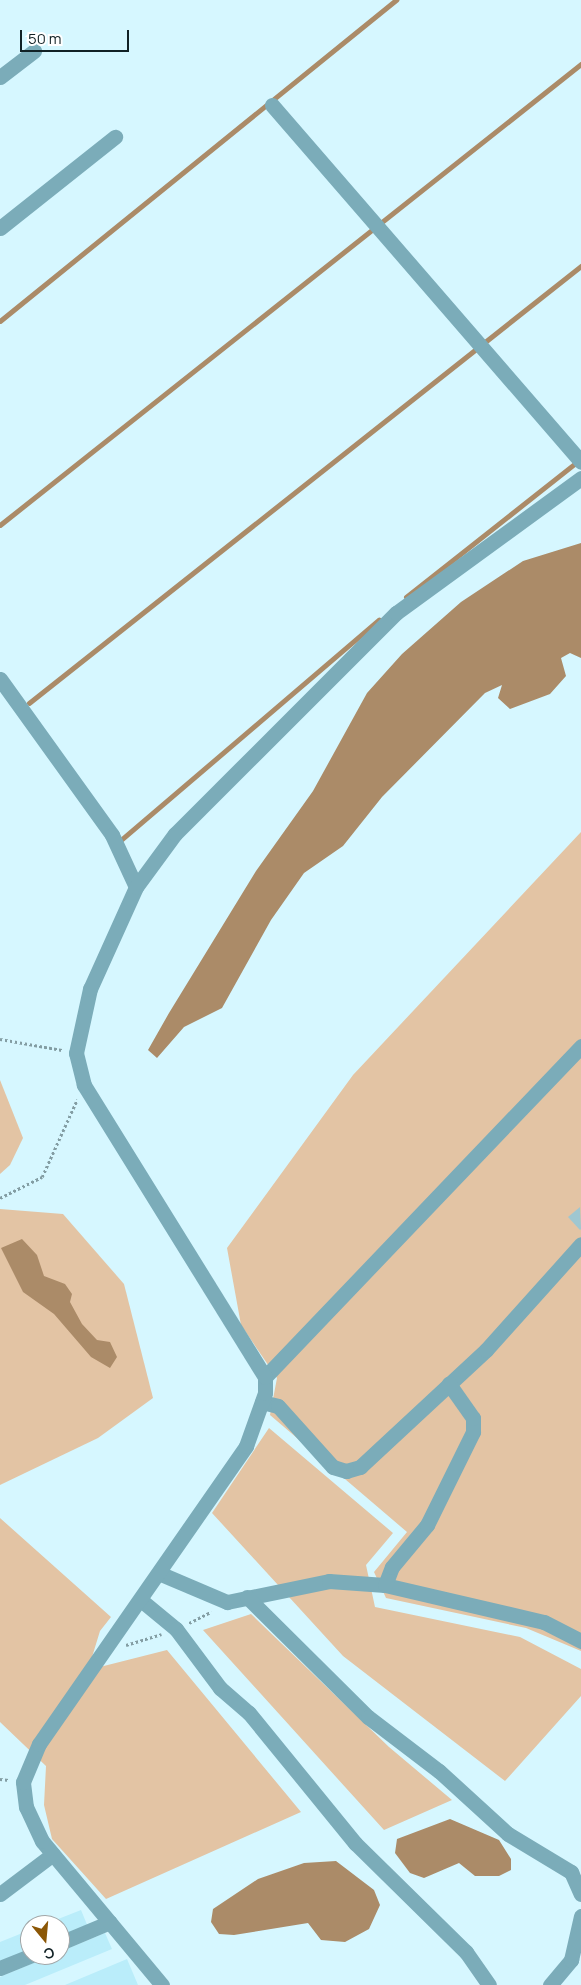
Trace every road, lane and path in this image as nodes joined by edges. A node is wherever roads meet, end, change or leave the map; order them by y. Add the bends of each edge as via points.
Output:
1 (34, 52) dead end
2 (0, 77) edge
3 (272, 105) dead end
4 (116, 137) dead end
5 (0, 228) edge
6 (581, 462) edge
7 (581, 478) edge
8 (0, 679) edge
9 (136, 887) junction
10 (0, 1039) edge
11 (581, 1046) edge
12 (76, 1053) junction
13 (84, 1085) junction
14 (0, 1198) edge
15 (581, 1244) edge
16 (265, 1377) junction
17 (449, 1384) junction
18 (262, 1402) junction
19 (161, 1574) junction
20 (385, 1585) junction
21 (248, 1597) junction
22 (142, 1601) junction
23 (581, 1642) edge
24 (53, 1854) junction
25 (0, 1894) edge
26 (581, 1894) edge
27 (581, 1916) edge
28 (110, 1922) junction
29 (70, 1939) edge
30 (20, 1960) edge
31 (0, 1968) edge
32 (162, 1985) edge
33 (489, 1985) edge
34 (550, 1985) edge

1 - 2 street
3 - 6 street
4 - 5 street
7 - 9 street via 396,614 175,834
8 - 9 street via 112,834
9 - 12 street via 90,989
10 - 12 path
11 - 16 street
12 - 13 street
13 - 14 path via 42,1177
13 - 16 street
15 - 17 street
16 - 18 street
17 - 18 street via 360,1467 346,1471 333,1467 278,1406
17 - 20 street via 473,1418 473,1432 427,1525 392,1568
18 - 19 street via 246,1446
19 - 21 street via 227,1602
19 - 22 street
20 - 21 street via 329,1581
20 - 23 street via 544,1622
21 - 26 street via 368,1717 439,1771 508,1834 571,1872
22 - 24 street via 40,1744 23,1782 26,1807
22 - 33 street via 176,1630 220,1688 249,1713 355,1843 466,1952
24 - 25 street
24 - 28 street
27 - 34 street via 571,1960
28 - 29 street
28 - 32 street
30 - 31 street

